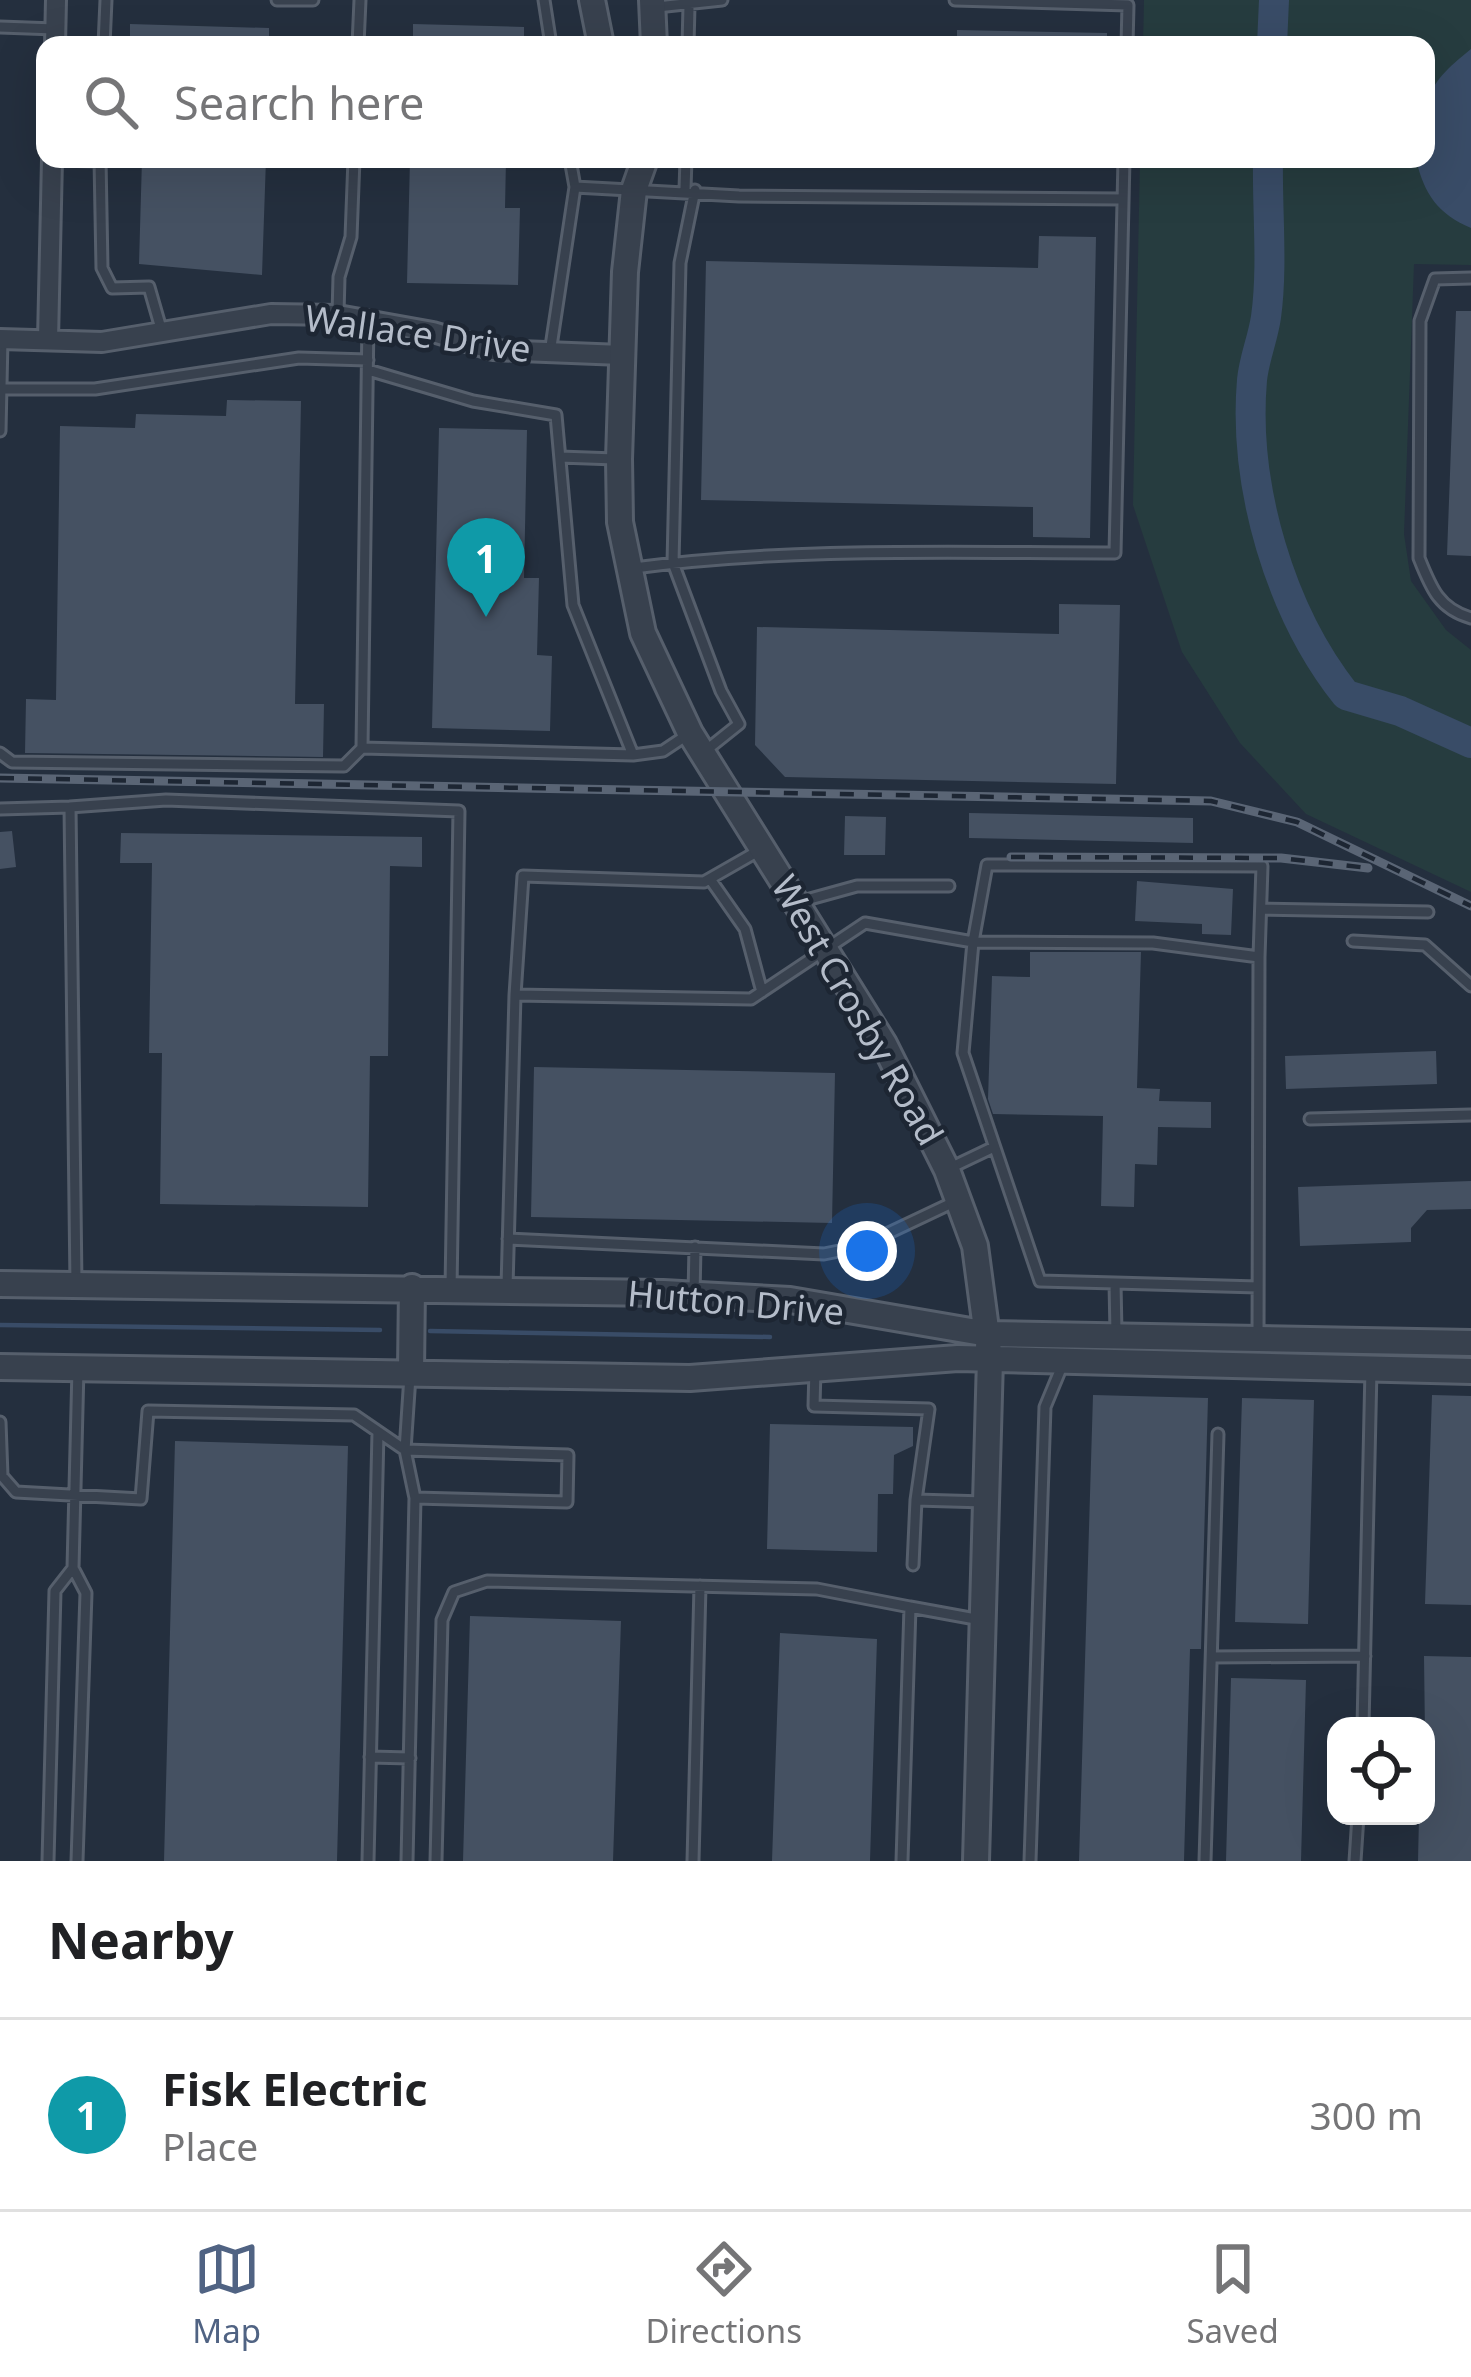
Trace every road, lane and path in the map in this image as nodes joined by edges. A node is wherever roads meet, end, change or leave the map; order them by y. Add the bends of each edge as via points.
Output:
1 (56, 0) edge
2 (106, 0) edge
3 (277, 0) edge
4 (313, 0) edge
5 (360, 0) edge
6 (544, 0) edge
7 (592, 0) edge
8 (722, 0) edge
9 (955, 0) edge
10 (652, 3) edge
11 (689, 6) junction
12 (0, 27) edge
13 (50, 36) edge
14 (55, 36) edge
15 (104, 36) edge
16 (358, 36) edge
17 (550, 36) edge
18 (599, 36) edge
19 (654, 36) edge
20 (688, 36) edge
21 (1126, 36) edge
22 (52, 168) edge
23 (100, 168) edge
24 (354, 168) edge
25 (572, 168) edge
26 (627, 168) edge
27 (642, 168) edge
28 (687, 168) edge
29 (1124, 168) edge
30 (575, 187) junction
31 (634, 190) junction
32 (690, 190) junction
33 (1123, 199) junction
34 (1471, 278) edge
35 (338, 314) junction
36 (368, 320) junction
37 (162, 332) junction
38 (1, 339) edge
39 (48, 340) junction
40 (550, 352) junction
41 (622, 356) junction
42 (368, 365) junction
43 (1, 386) edge
44 (0, 431) edge
45 (560, 457) junction
46 (619, 459) junction
47 (673, 563) junction
48 (628, 569) junction
49 (1471, 618) edge
50 (697, 743) junction
51 (362, 748) junction
52 (0, 753) edge
53 (633, 755) junction
54 (70, 807) junction
55 (0, 809) edge
56 (765, 848) junction
57 (710, 879) junction
58 (949, 886) dead end
59 (799, 902) junction
60 (1261, 909) junction
61 (1428, 912) dead end
62 (1353, 941) dead end
63 (973, 942) junction
64 (828, 950) junction
65 (1259, 957) junction
66 (1471, 986) edge
67 (762, 992) junction
68 (515, 995) junction
69 (1471, 1115) edge
70 (1310, 1119) dead end
71 (994, 1147) junction
72 (947, 1170) junction
73 (958, 1200) junction
74 (508, 1239) junction
75 (695, 1246) junction
76 (1115, 1283) junction
77 (0, 1284) edge
78 (76, 1285) junction
79 (412, 1287) junction
80 (1258, 1287) junction
81 (451, 1288) junction
82 (507, 1289) junction
83 (694, 1294) junction
84 (1116, 1337) junction
85 (1258, 1339) junction
86 (1471, 1343) edge
87 (989, 1347) junction
88 (1064, 1361) junction
89 (0, 1367) edge
90 (1258, 1367) junction
91 (78, 1369) junction
92 (815, 1369) junction
93 (1371, 1369) junction
94 (411, 1371) junction
95 (1471, 1371) edge
96 (0, 1422) edge
97 (378, 1432) junction
98 (1218, 1434) dead end
99 (405, 1450) junction
100 (74, 1495) junction
101 (415, 1498) junction
102 (916, 1500) junction
103 (987, 1502) junction
104 (913, 1565) dead end
105 (73, 1568) junction
106 (700, 1586) junction
107 (910, 1607) junction
108 (984, 1620) junction
109 (1365, 1656) junction
110 (1213, 1657) junction
111 (1363, 1717) edge
112 (370, 1757) junction
113 (410, 1758) junction
114 (1357, 1825) edge
115 (48, 1861) edge
116 (77, 1861) edge
117 (368, 1861) edge
118 (407, 1861) edge
119 (436, 1861) edge
120 (693, 1861) edge
121 (902, 1861) edge
122 (976, 1861) edge
123 (1030, 1861) edge
124 (1205, 1861) edge
125 (1355, 1861) edge

1 - 14 street
2 - 15 lane
3 - 4 lane
5 - 16 lane
6 - 17 lane
7 - 18 street
8 - 11 lane
9 - 21 lane via 1128,4
10 - 11 lane
10 - 19 street
11 - 20 lane
12 - 13 lane
22 - 39 street
23 - 37 lane via 102,268 112,288 149,287
24 - 35 lane
25 - 30 lane
26 - 31 street, West Crosby Road
27 - 31 street, West Crosby Road
28 - 32 lane
29 - 33 lane
30 - 31 lane
30 - 40 lane
31 - 32 lane
31 - 41 street, West Crosby Road
32 - 33 lane
32 - 47 lane via 680,263
33 - 47 lane via 1115,553
34 - 49 lane via 1435,279 1420,321 1419,558 1449,612
35 - 36 street, Wallace Drive
35 - 37 street, Wallace Drive via 272,314
36 - 40 street, Wallace Drive via 493,350
36 - 42 lane
37 - 39 street, Wallace Drive
38 - 39 street, Wallace Drive
38 - 43 lane
40 - 41 street, Wallace Drive
41 - 46 street, West Crosby Road
42 - 43 lane via 298,358 166,382
42 - 45 lane via 473,400 556,415
42 - 51 lane
43 - 44 lane
45 - 46 lane
45 - 53 lane via 573,605
46 - 48 street, West Crosby Road
47 - 48 lane
47 - 50 lane via 739,724
48 - 50 street, West Crosby Road via 643,633
50 - 53 lane
50 - 56 street, West Crosby Road
51 - 52 lane via 344,766 12,762
51 - 53 lane
54 - 55 lane
54 - 78 lane
54 - 81 lane via 166,800 459,811
56 - 57 lane
56 - 59 street, West Crosby Road
57 - 67 lane via 745,928
57 - 68 lane via 523,876
58 - 59 lane via 856,886
59 - 64 street, West Crosby Road
60 - 61 lane
60 - 63 lane via 1262,866 987,866
60 - 65 lane
62 - 66 lane via 1425,945
63 - 64 lane via 865,922
63 - 65 lane via 1153,943
63 - 71 lane via 963,1053
64 - 67 lane
64 - 72 street, West Crosby Road
65 - 80 lane
67 - 68 lane via 751,999
68 - 74 lane
69 - 70 lane
71 - 72 lane
71 - 76 lane via 1040,1282
72 - 73 street, West Crosby Road
73 - 75 lane via 859,1247 824,1254
73 - 87 street, West Crosby Road via 975,1246
74 - 75 lane
74 - 82 lane
75 - 83 lane
76 - 80 lane
76 - 84 lane
77 - 78 street, Hutton Drive
78 - 79 street, Hutton Drive
79 - 81 street, Hutton Drive
79 - 94 street
80 - 85 lane
81 - 82 street, Hutton Drive
82 - 83 street, Hutton Drive
83 - 87 street, Hutton Drive via 790,1300
84 - 85 street, Hutton Drive
84 - 87 street, Hutton Drive
85 - 86 street, Hutton Drive
85 - 90 street
87 - 88 street, Hutton Drive
87 - 92 street, Hutton Drive
87 - 103 street, West Crosby Road
88 - 90 street, Hutton Drive
88 - 123 lane via 1046,1407
89 - 91 street, Hutton Drive
90 - 93 street, Hutton Drive
91 - 94 street, Hutton Drive
91 - 100 lane
92 - 94 street, Hutton Drive via 690,1378
92 - 102 lane via 814,1406 929,1409
93 - 95 street, Hutton Drive
93 - 109 lane
94 - 99 lane
96 - 100 lane via 2,1476 16,1492
97 - 99 lane
97 - 100 lane via 354,1414 148,1411 141,1499
97 - 112 lane
98 - 110 lane
99 - 101 lane
99 - 101 lane via 568,1456 567,1502
100 - 105 lane
101 - 113 lane
102 - 103 lane
102 - 104 lane
103 - 108 street, West Crosby Road
105 - 115 lane via 55,1591
105 - 116 lane via 86,1593
106 - 107 lane via 817,1589
106 - 119 lane via 487,1581 454,1592 442,1620
106 - 120 lane
107 - 108 lane
107 - 121 lane
108 - 122 street, West Crosby Road
109 - 110 lane
109 - 111 lane
110 - 124 lane
112 - 113 lane
112 - 117 lane
113 - 118 lane
114 - 125 lane

